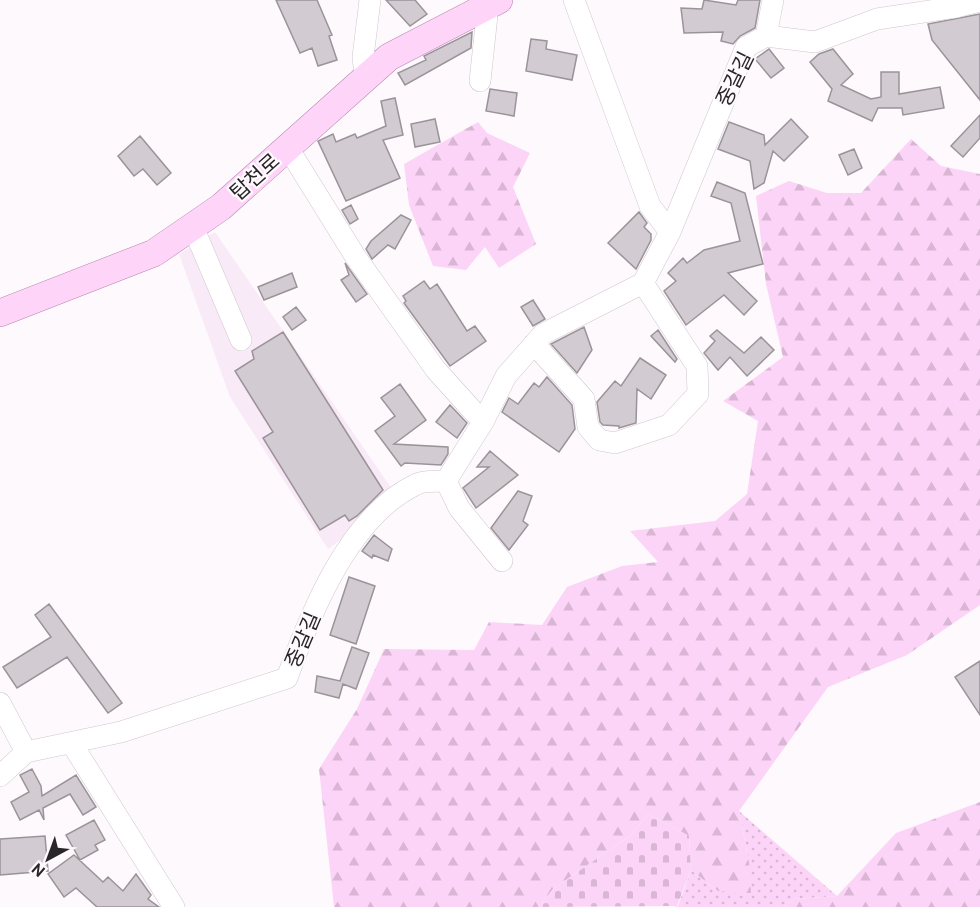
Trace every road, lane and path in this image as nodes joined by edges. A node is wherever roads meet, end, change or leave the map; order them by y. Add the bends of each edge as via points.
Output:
1 (370, 0) edge
2 (574, 0) edge
3 (773, 0) edge
4 (980, 1) edge
5 (493, 3) edge
6 (943, 4) edge
7 (766, 36) junction
8 (366, 75) junction
9 (480, 81) dead end
10 (288, 148) junction
11 (193, 227) junction
12 (670, 232) junction
13 (643, 283) junction
14 (0, 313) edge
15 (242, 340) dead end
16 (534, 344) junction
17 (483, 422) junction
18 (446, 481) junction
19 (502, 561) dead end
20 (0, 703) edge
21 (72, 744) junction
22 (26, 752) junction
23 (0, 776) edge
24 (174, 907) edge

1 - 8 street via 363,57
2 - 12 street via 650,206
3 - 7 street
4 - 6 street, 중갈길
5 - 8 main road, 탑천로 via 389,57
5 - 9 street, 탑천로
6 - 7 street, 중갈길 via 877,19 814,42
7 - 12 street, 중갈길 via 746,47
8 - 10 main road, 탑천로
10 - 11 main road, 탑천로
10 - 17 street via 355,256 436,370
11 - 14 main road, 탑천로 via 154,253
11 - 15 street
12 - 13 street, 중갈길
13 - 16 street via 543,334
13 - 16 street via 697,366 698,394 669,425 615,443 599,440 588,427 584,399
16 - 17 street via 506,376
17 - 18 street
18 - 19 street via 459,508
18 - 21 street, 중갈길 via 416,483 387,503 353,540 305,627 287,678
20 - 22 street
21 - 22 street, 중갈길
21 - 24 street
22 - 23 street

